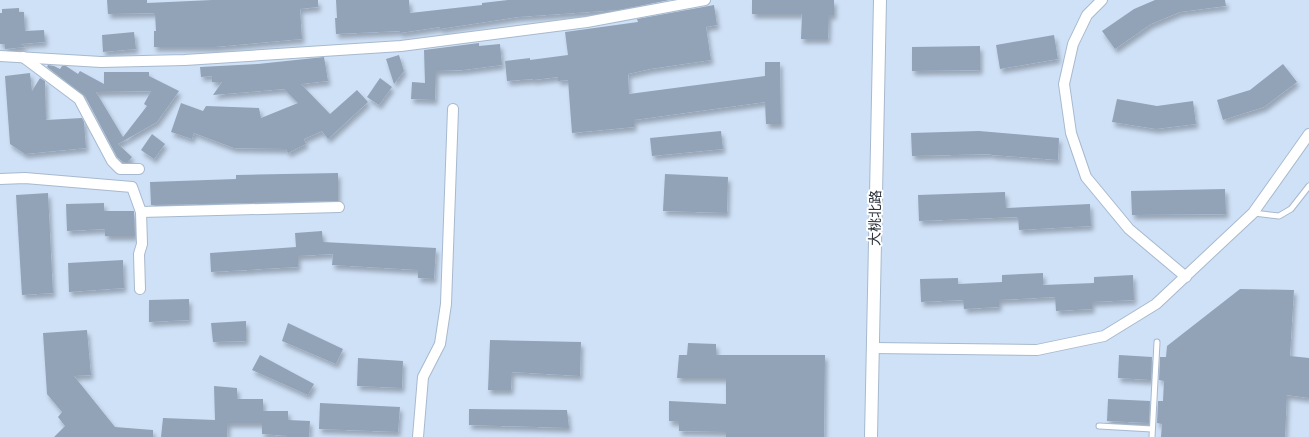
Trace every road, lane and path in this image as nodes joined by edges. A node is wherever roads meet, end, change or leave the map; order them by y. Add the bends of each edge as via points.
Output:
1 (705, 0) edge
2 (880, 0) edge
3 (1102, 0) edge
4 (0, 56) edge
5 (22, 57) junction
6 (453, 109) dead end
7 (1309, 134) edge
8 (138, 169) dead end
9 (0, 179) edge
10 (1309, 186) edge
11 (339, 207) dead end
12 (141, 212) junction
13 (1253, 213) junction
14 (1186, 277) junction
15 (140, 289) dead end
16 (1157, 342) dead end
17 (872, 348) junction
18 (1099, 426) dead end
19 (1152, 429) junction
20 (418, 437) edge
21 (870, 437) edge
22 (1152, 437) edge

1 - 5 street via 587,22 401,46 185,60 101,62
2 - 17 street, 大桃北路
3 - 14 street via 1087,14 1073,44 1064,84 1071,133 1086,178 1129,229
4 - 5 street
5 - 8 street via 79,99 112,162 120,169
6 - 20 street via 446,304 440,344 423,377
7 - 13 street
9 - 12 street via 25,178 132,186
10 - 13 lane via 1291,209 1279,216
11 - 12 street
12 - 15 street
13 - 14 street
14 - 17 street via 1156,304 1104,336 1037,350
16 - 19 lane
17 - 21 street, 大桃北路
18 - 19 lane
19 - 22 lane

